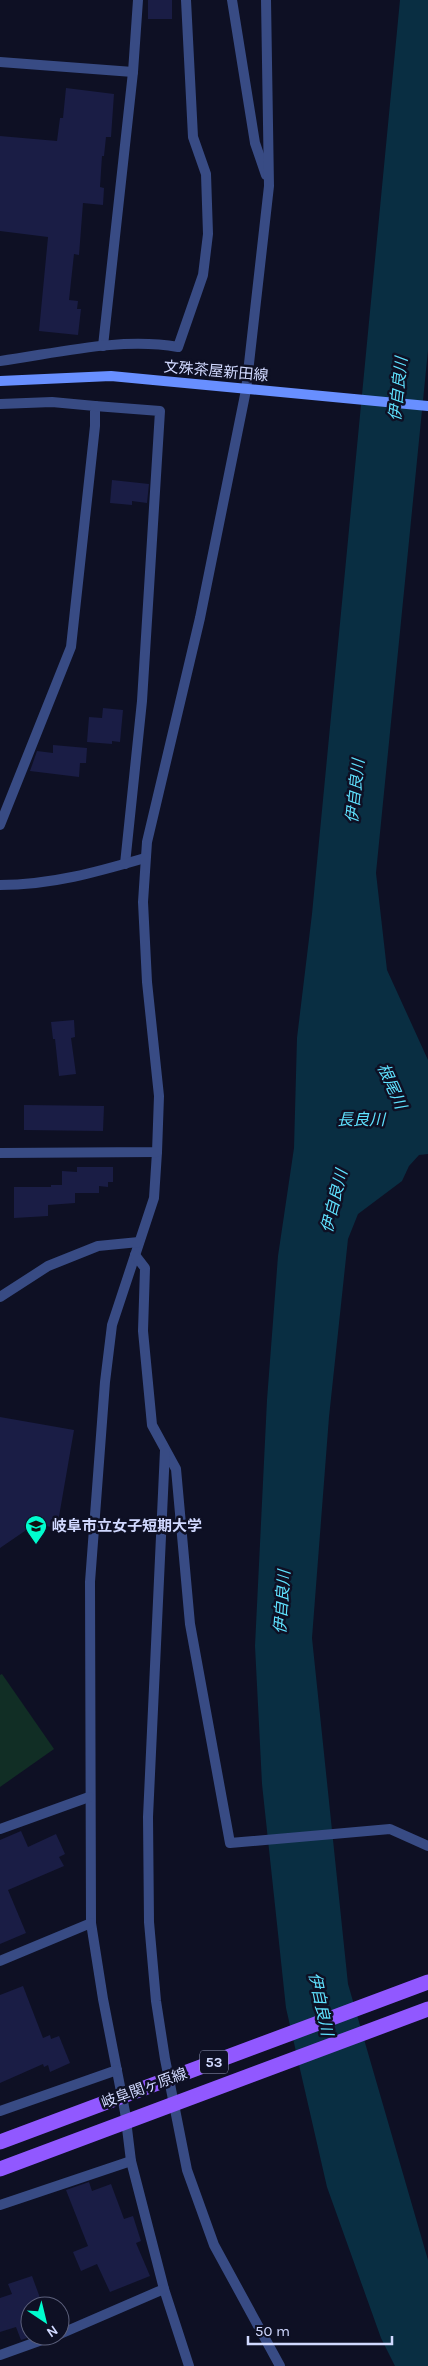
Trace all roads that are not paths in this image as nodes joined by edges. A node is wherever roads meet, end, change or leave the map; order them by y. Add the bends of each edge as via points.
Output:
1 (138, 0) edge
2 (186, 0) edge
3 (232, 0) edge
4 (266, 0) edge
5 (0, 62) edge
6 (133, 72) junction
7 (269, 186) junction
8 (103, 346) junction
9 (0, 361) edge
10 (0, 381) edge
11 (246, 390) junction
12 (0, 404) edge
13 (95, 406) junction
14 (428, 406) edge
15 (0, 825) edge
16 (146, 858) junction
17 (125, 864) junction
18 (0, 885) edge
19 (157, 1152) junction
20 (0, 1153) edge
21 (139, 1242) junction
22 (135, 1254) junction
23 (0, 1297) edge
24 (165, 1450) junction
25 (89, 1797) junction
26 (0, 1829) edge
27 (428, 1846) edge
28 (91, 1923) junction
29 (0, 1961) edge
30 (428, 1982) edge
31 (428, 2009) edge
32 (117, 2070) junction
33 (0, 2111) edge
34 (0, 2142) edge
35 (131, 2161) junction
36 (0, 2169) edge
37 (0, 2205) edge
38 (164, 2289) junction
39 (70, 2330) edge
40 (25, 2346) edge
41 (0, 2355) edge
42 (189, 2366) edge
43 (280, 2366) edge

1 - 6 street
2 - 8 street via 193,137 206,174 208,234 203,275 178,347 153,342
3 - 7 street via 255,143
4 - 7 street
5 - 6 street
6 - 8 street
7 - 11 street
8 - 9 street
10 - 11 main road, 文殊茶屋新田線 via 111,376
11 - 14 main road, 文殊茶屋新田線
11 - 16 street via 200,618 147,842
12 - 13 street via 52,402
13 - 15 street via 71,647
13 - 17 street via 160,410 142,701
16 - 17 street
16 - 19 street via 143,902 147,982 159,1096
17 - 18 street via 57,881
19 - 20 street
19 - 21 street via 154,1198
21 - 22 street
21 - 23 street via 98,1246 48,1266
22 - 24 street via 145,1268 143,1330 152,1425
22 - 25 street via 112,1325 105,1382 90,1582
24 - 27 street via 176,1469 190,1624 230,1843 390,1829
24 - 43 street via 148,1817 149,1922 156,2001 164,2059 187,2170 214,2245
25 - 26 street
25 - 28 street
28 - 29 street
28 - 32 street
30 - 34 main road, 岐阜関ヶ原線 / 53, bridge
31 - 36 main road, 岐阜関ヶ原線 / 53, bridge
32 - 33 street
32 - 35 street
35 - 37 street
35 - 38 street
38 - 39 street
38 - 42 street
40 - 41 street

